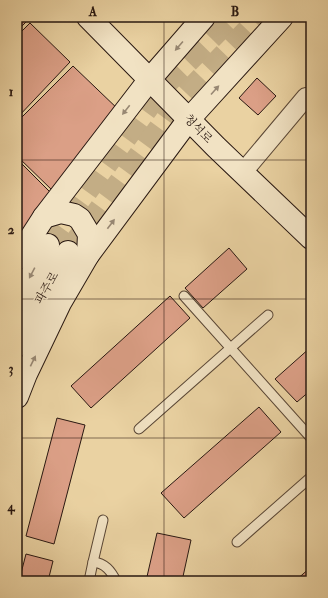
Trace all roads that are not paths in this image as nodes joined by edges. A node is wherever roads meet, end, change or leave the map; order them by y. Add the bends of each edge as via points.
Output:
1 (88, 17) edge
2 (204, 17) edge
3 (282, 17) edge
4 (150, 79) junction
5 (309, 96) edge
6 (189, 119) junction
7 (243, 172) junction
8 (44, 217) junction
9 (311, 238) edge
10 (68, 250) junction
11 (17, 259) edge
12 (184, 296) dead end
13 (17, 301) edge
14 (268, 314) dead end
15 (17, 346) edge
16 (231, 349) junction
17 (17, 397) edge
18 (139, 429) dead end
19 (311, 438) edge
20 (311, 476) edge
21 (103, 520) dead end
22 (237, 542) dead end
23 (94, 562) junction
24 (90, 581) edge
25 (116, 581) edge

1 - 4 main road, 청석로
2 -> 4 main road
6 -> 3 main road
4 - 6 main road, 청석로
4 -> 8 main road
5 - 7 street
6 - 7 main road, 청석로
10 -> 6 main road
7 - 9 main road, 청석로
8 - 10 main road via 60,212 80,219 90,234
8 - 11 main road
10 -> 13 main road, 파주로
10 - 15 main road, 파주로
17 -> 10 main road via 60,303
12 - 16 lane
14 - 16 lane
16 - 18 lane
16 - 19 lane
20 - 22 lane
21 - 23 lane
23 - 24 lane
23 - 25 lane via 99,562 109,569

